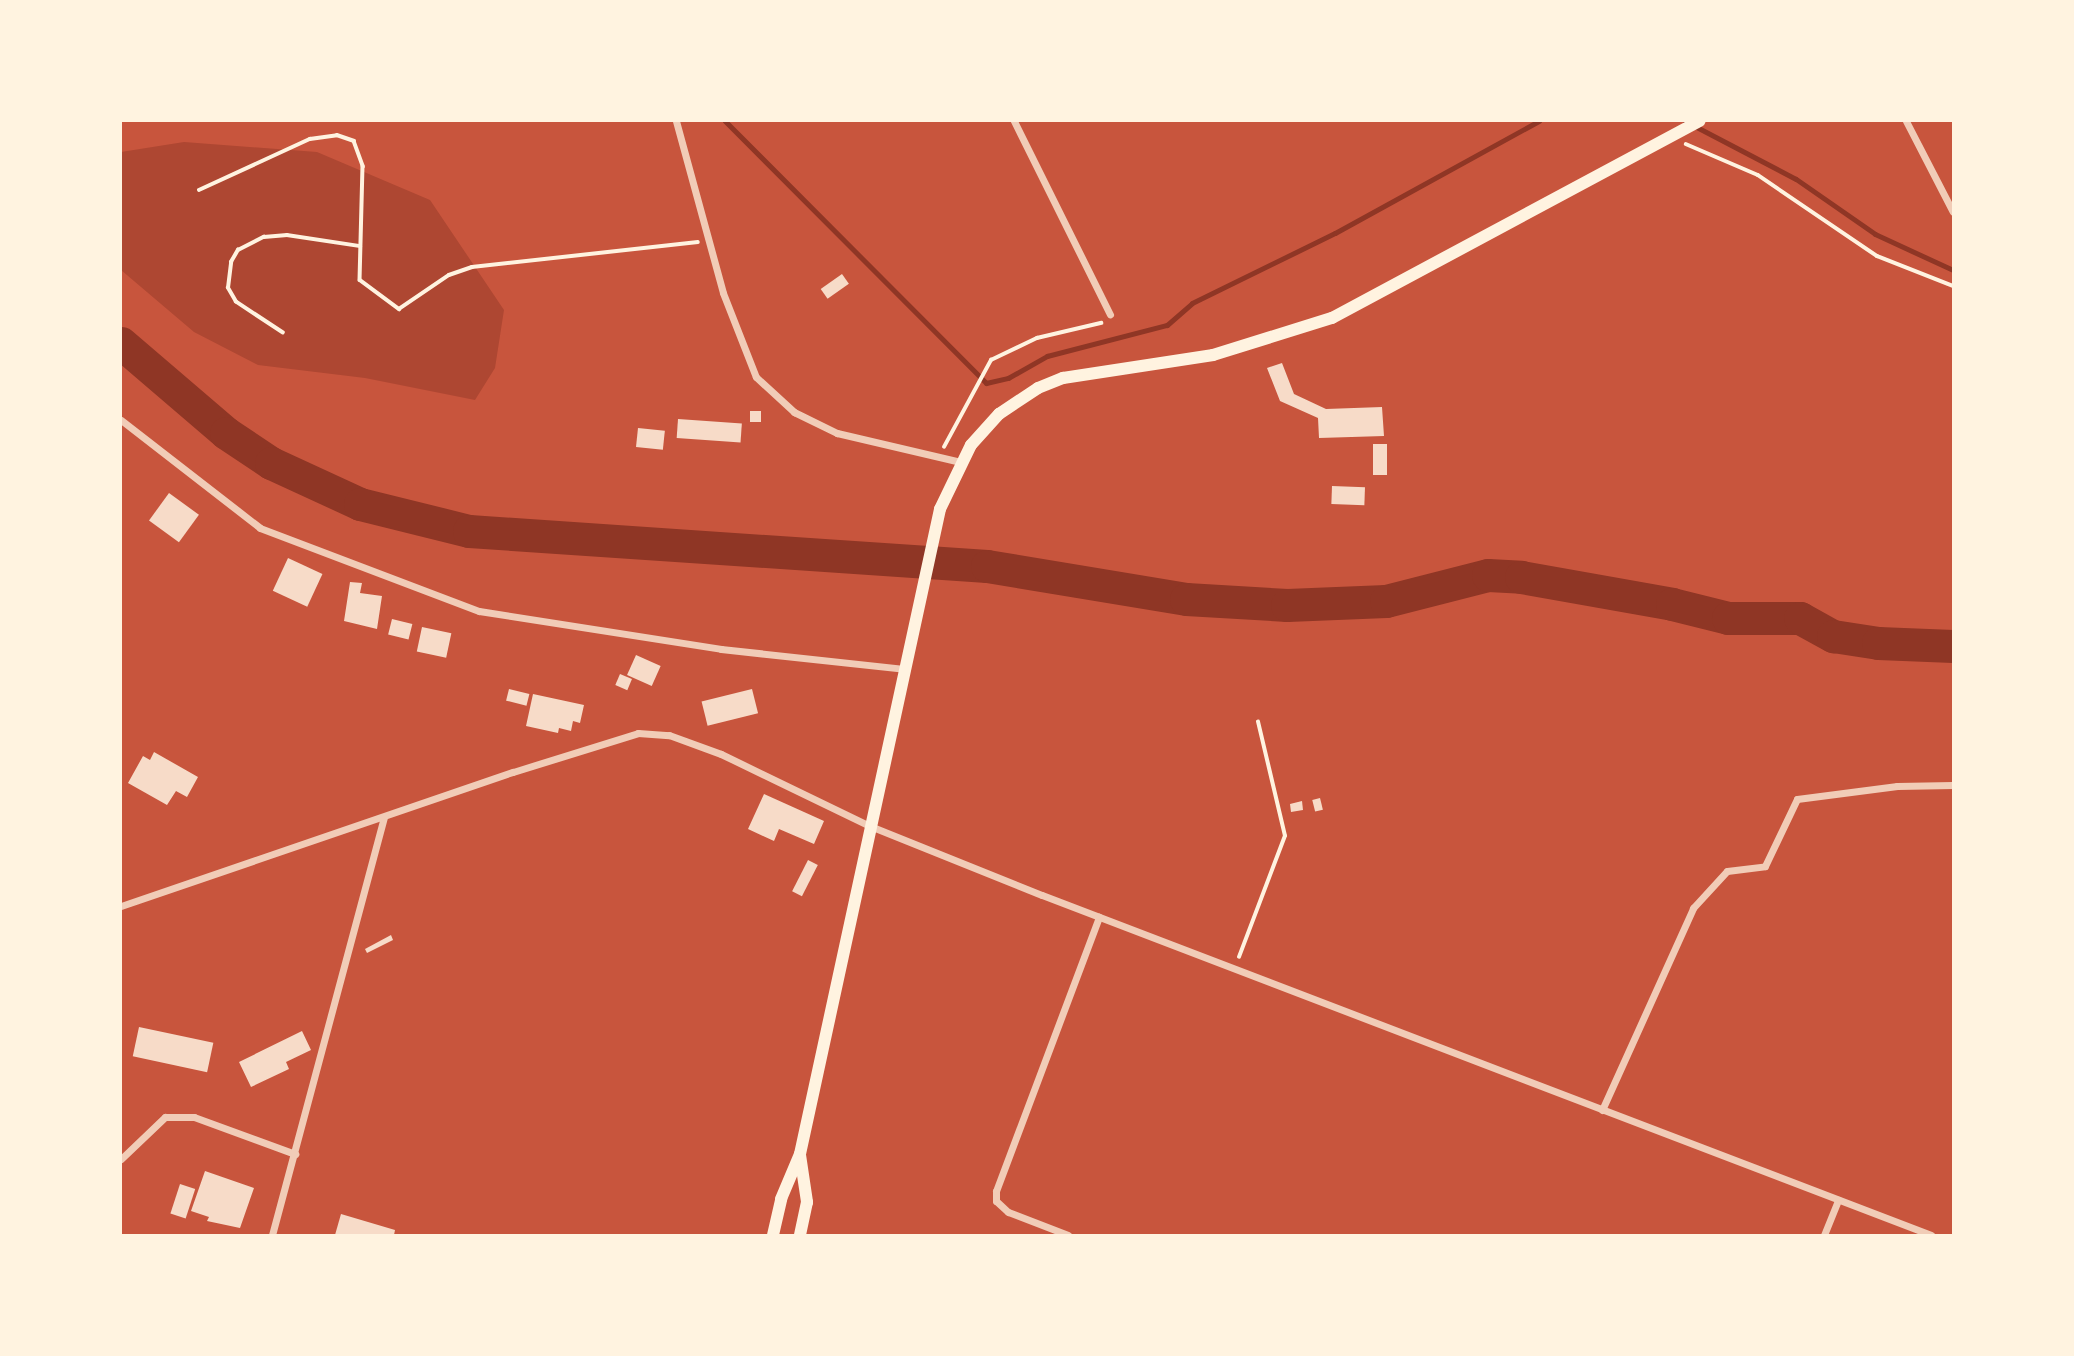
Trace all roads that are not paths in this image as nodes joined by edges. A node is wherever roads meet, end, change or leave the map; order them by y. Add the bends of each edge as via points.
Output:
1 (676, 121) edge
2 (1014, 121) edge
3 (1699, 121) edge
4 (1906, 121) edge
5 (1953, 212) edge
6 (1110, 314) road end
7 (121, 420) edge
8 (961, 462) junction
9 (904, 669) junction
10 (1953, 785) edge
11 (384, 817) junction
12 (870, 826) junction
13 (121, 906) edge
14 (1099, 917) junction
15 (1602, 1110) junction
16 (295, 1154) junction
17 (800, 1154) junction
18 (121, 1159) edge
19 (1838, 1200) junction
20 (272, 1235) edge
21 (773, 1235) edge
22 (800, 1235) edge
23 (1068, 1235) edge
24 (1824, 1235) edge
25 (1931, 1235) edge

1 - 8 street via 741,345 756,377 794,412 837,433
2 - 6 street
3 - 8 main road via 1381,294 1303,330 1213,355 1084,371 1038,388 999,414
4 - 5 street
7 - 9 street via 260,528 479,611 721,649
8 - 9 main road via 940,509
9 - 12 main road
10 - 15 street via 1897,786 1797,799 1765,866 1722,874 1693,908
11 - 12 street via 513,772 654,732 721,754
11 - 13 street
11 - 16 street
12 - 14 street
12 - 17 main road
14 - 15 street
14 - 23 street via 996,1191 1002,1209
15 - 19 street
16 - 18 street via 194,1117 165,1117
16 - 20 street
17 - 21 main road via 781,1199
17 - 22 main road via 807,1202
19 - 24 street
19 - 25 street

